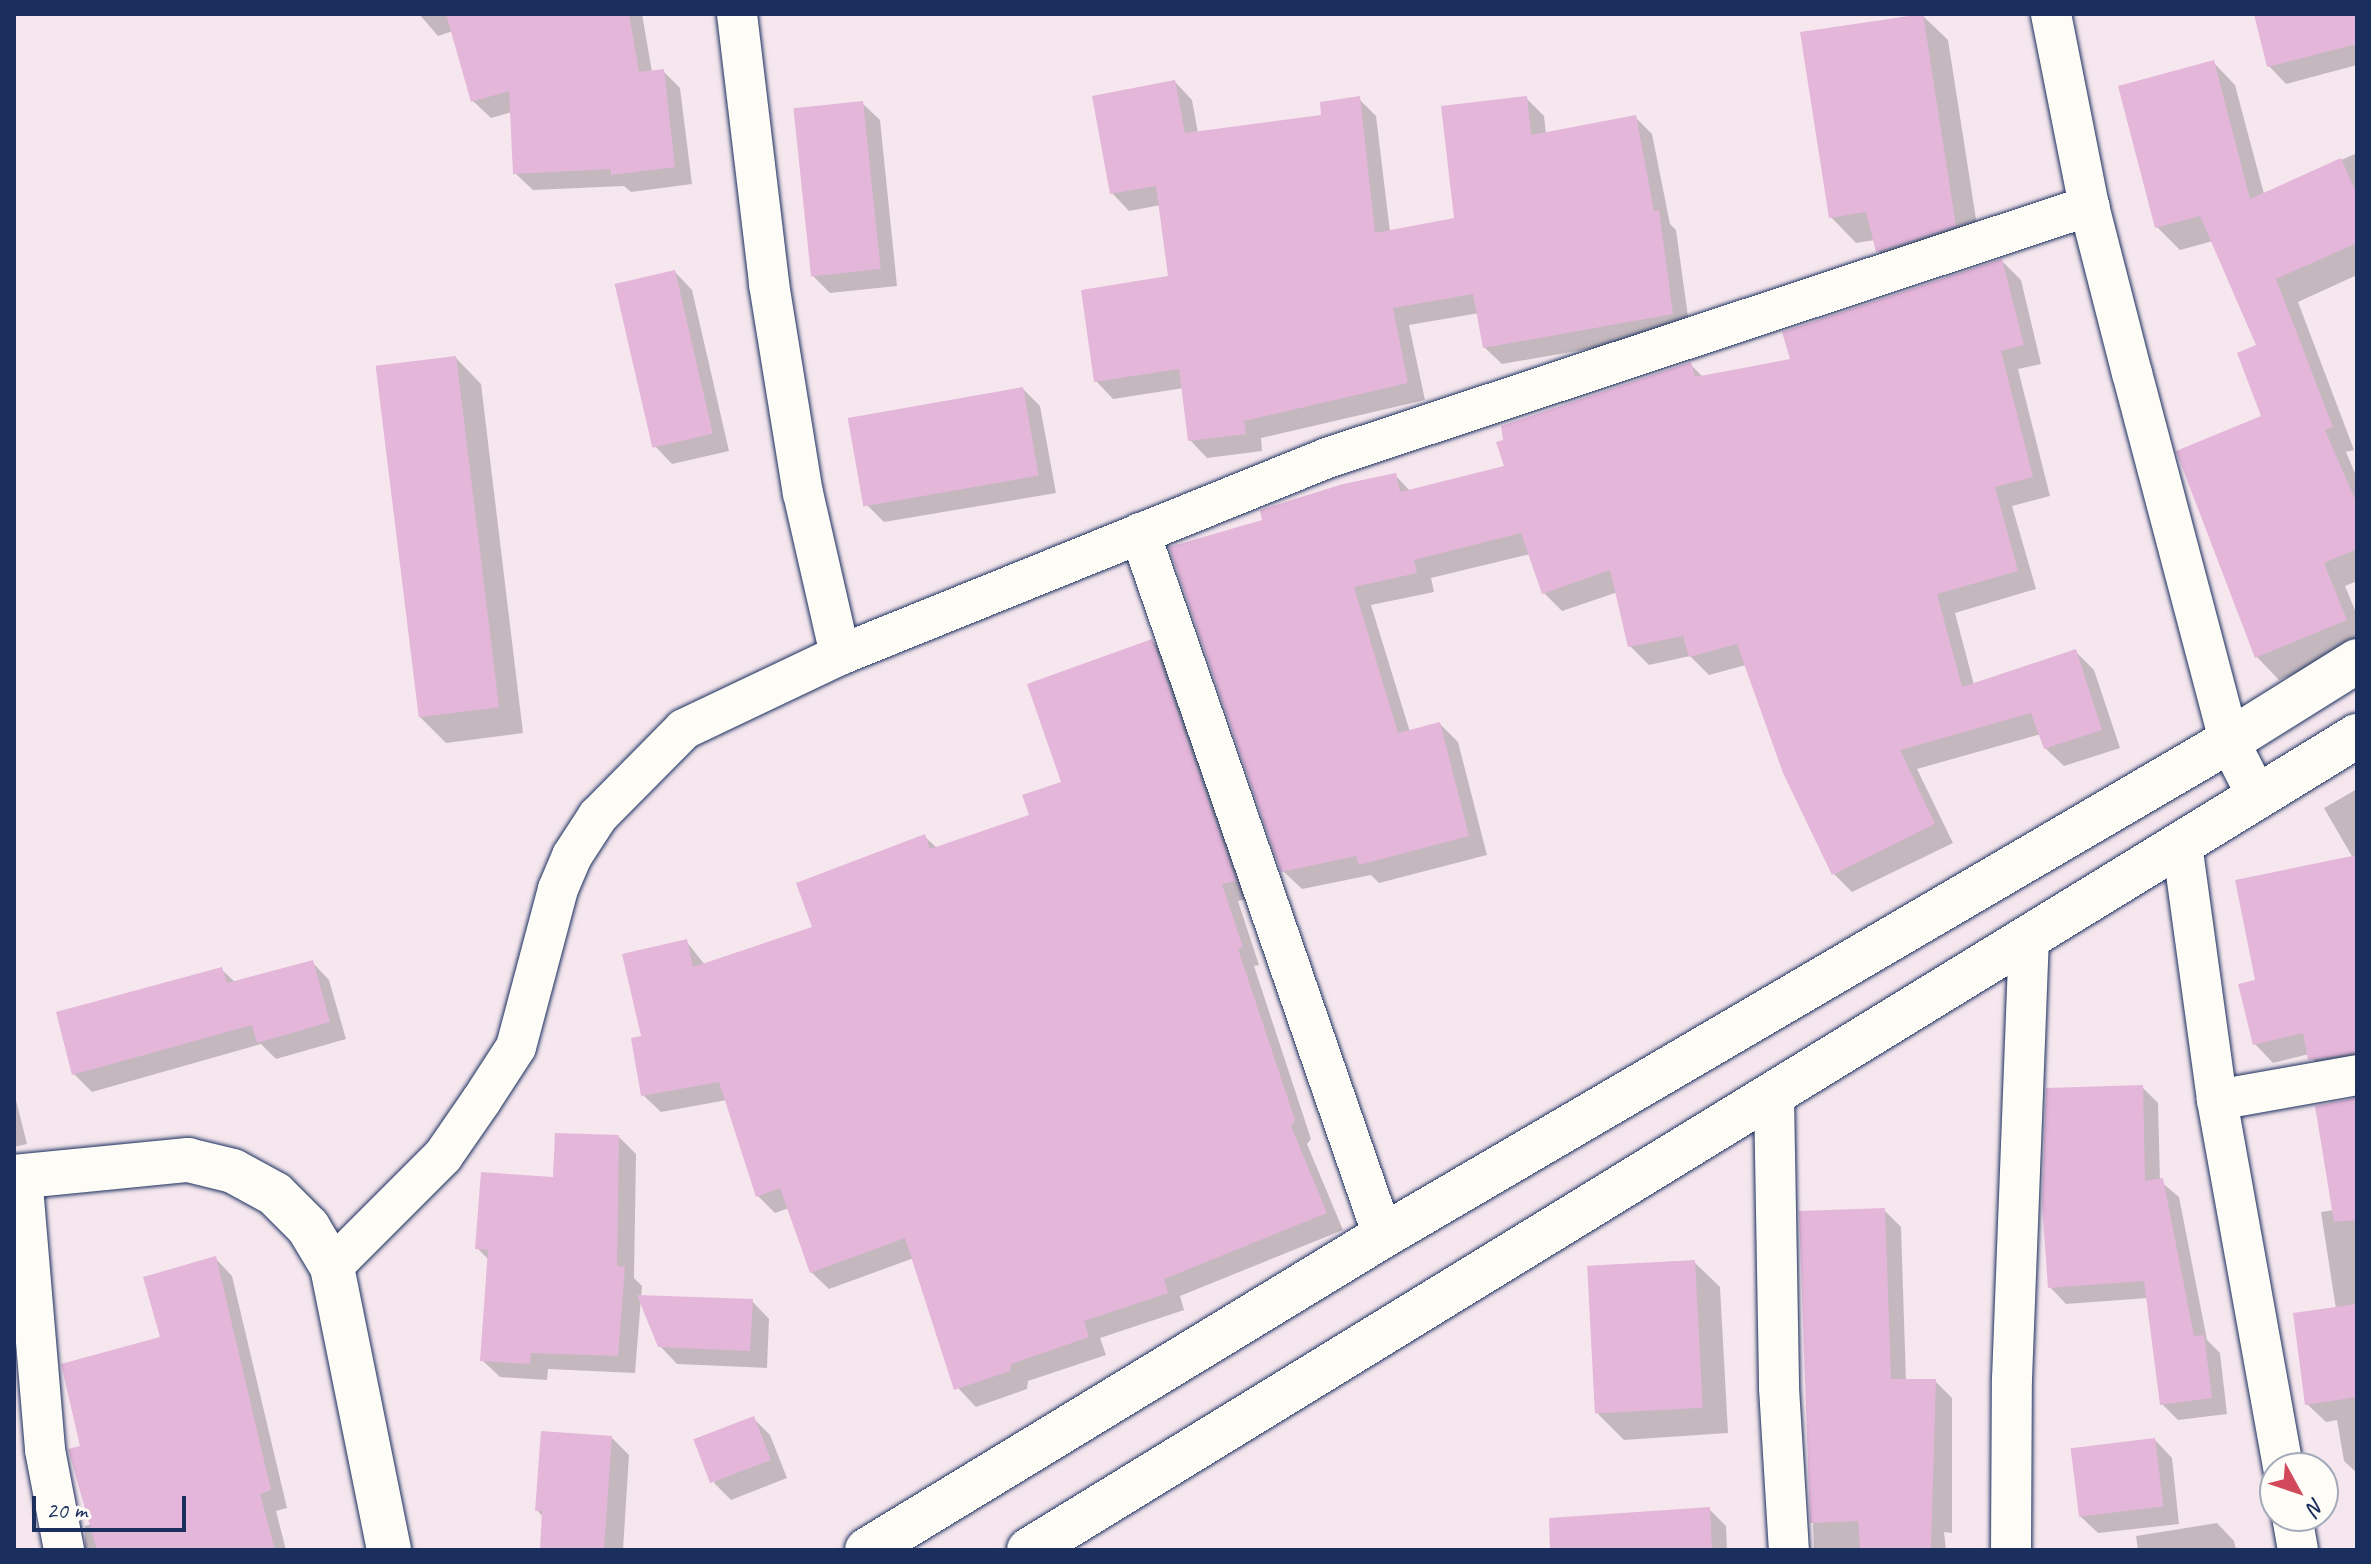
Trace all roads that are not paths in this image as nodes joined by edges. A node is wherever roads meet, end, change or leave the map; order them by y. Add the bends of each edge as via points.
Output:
1 (737, 14) edge
2 (2053, 15) edge
3 (2089, 206) junction
4 (1140, 533) junction
5 (840, 655) junction
6 (2357, 661) edge
7 (2357, 736) edge
8 (2229, 741) junction
9 (2257, 796) junction
10 (2182, 844) junction
11 (2029, 935) junction
12 (2357, 1075) edge
13 (1774, 1096) junction
14 (2217, 1100) junction
15 (18, 1176) edge
16 (1383, 1236) junction
17 (332, 1267) junction
18 (2280, 1452) edge
19 (64, 1550) edge
20 (389, 1550) edge
21 (867, 1550) edge
22 (1029, 1550) edge
23 (1789, 1550) edge
24 (2011, 1550) edge

1 - 5 street via 774,314 803,493
2 - 3 street
3 - 4 street via 1327,458
3 - 8 street
4 - 5 street
4 - 16 street
5 - 17 street via 684,729 598,816 558,889 516,1047 443,1156
6 - 8 main road
7 - 9 main road
8 - 9 street
8 - 16 main road
9 - 10 main road
10 - 11 main road
10 - 14 street
11 - 13 main road
11 - 24 street via 2012,1379
12 - 14 street
13 - 22 main road
13 - 23 street via 1779,1388
14 - 18 street
15 - 17 main road via 156,1160 188,1160 233,1171 275,1194 308,1227
15 - 19 street via 45,1450
16 - 21 main road
17 - 20 main road

